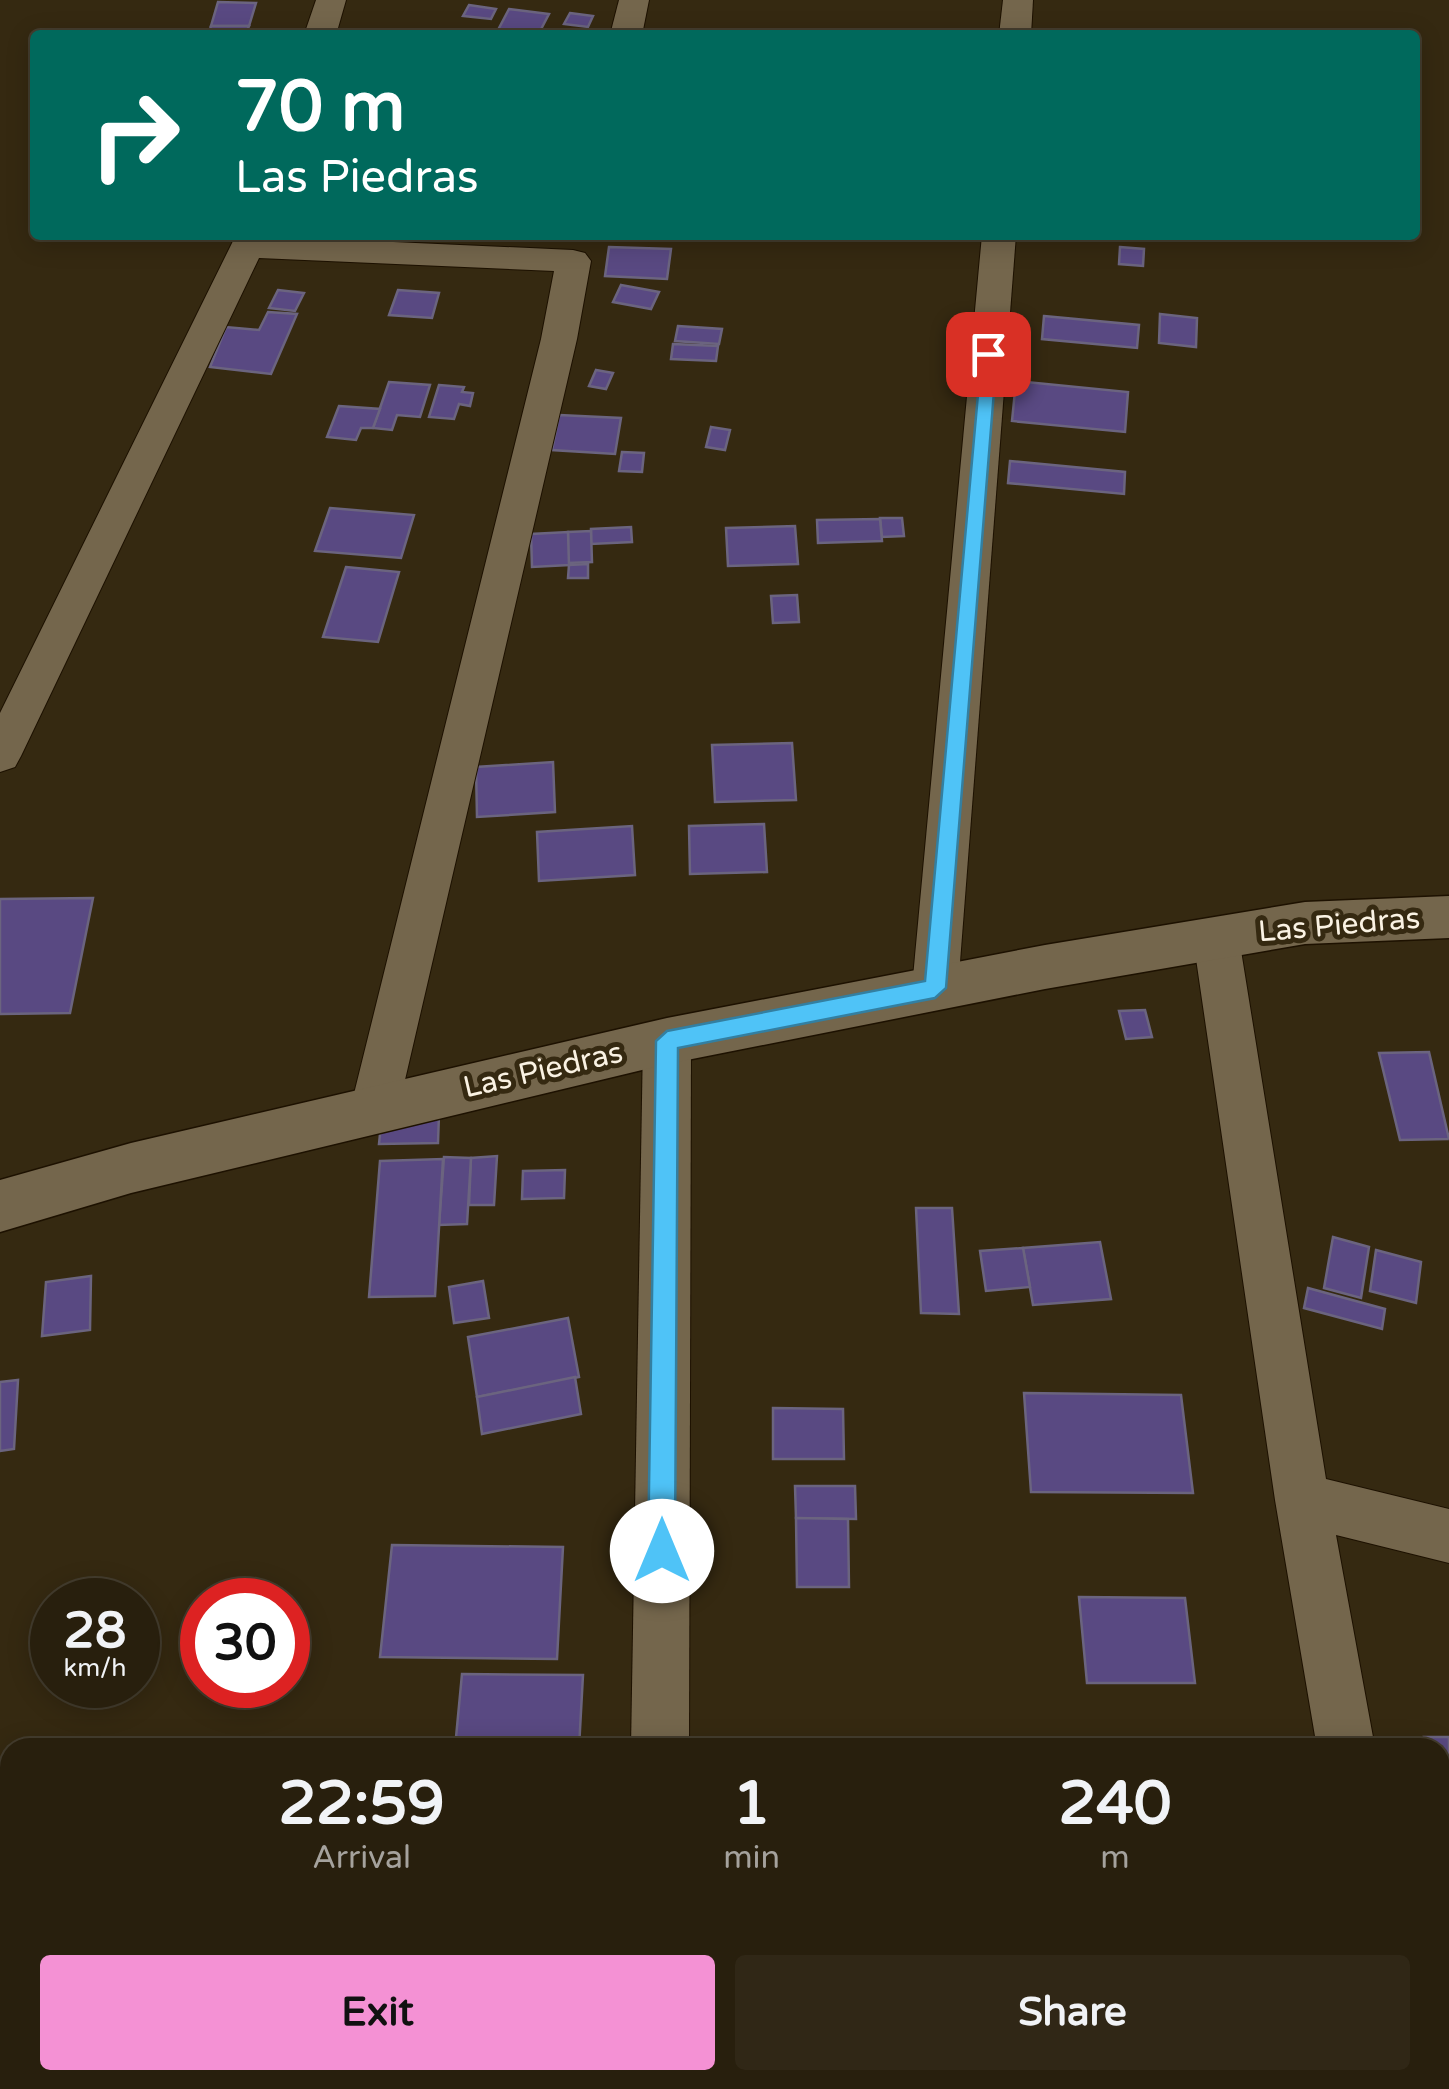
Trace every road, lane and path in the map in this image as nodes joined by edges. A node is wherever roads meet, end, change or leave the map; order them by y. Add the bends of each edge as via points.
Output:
1 (331, 0) edge
2 (634, 0) edge
3 (1018, 0) edge
4 (322, 30) edge
5 (627, 30) edge
6 (1015, 30) edge
7 (998, 240) edge
8 (251, 241) edge
9 (576, 248) edge
10 (0, 756) edge
11 (1449, 917) edge
12 (1216, 938) junction
13 (935, 988) junction
14 (667, 1041) junction
15 (374, 1110) junction
16 (0, 1206) edge
17 (1302, 1500) junction
18 (1449, 1536) edge
19 (660, 1738) edge
20 (1344, 1738) edge

1 - 4 street
2 - 5 street
3 - 6 street
7 - 13 street
8 - 9 street
8 - 10 street
9 - 15 street
11 - 12 street, Las Piedras via 1305,923
12 - 13 street, Las Piedras
12 - 17 street
13 - 14 street, Las Piedras
14 - 15 street, Las Piedras
14 - 19 street
15 - 16 street, Las Piedras
17 - 18 street
17 - 20 street

